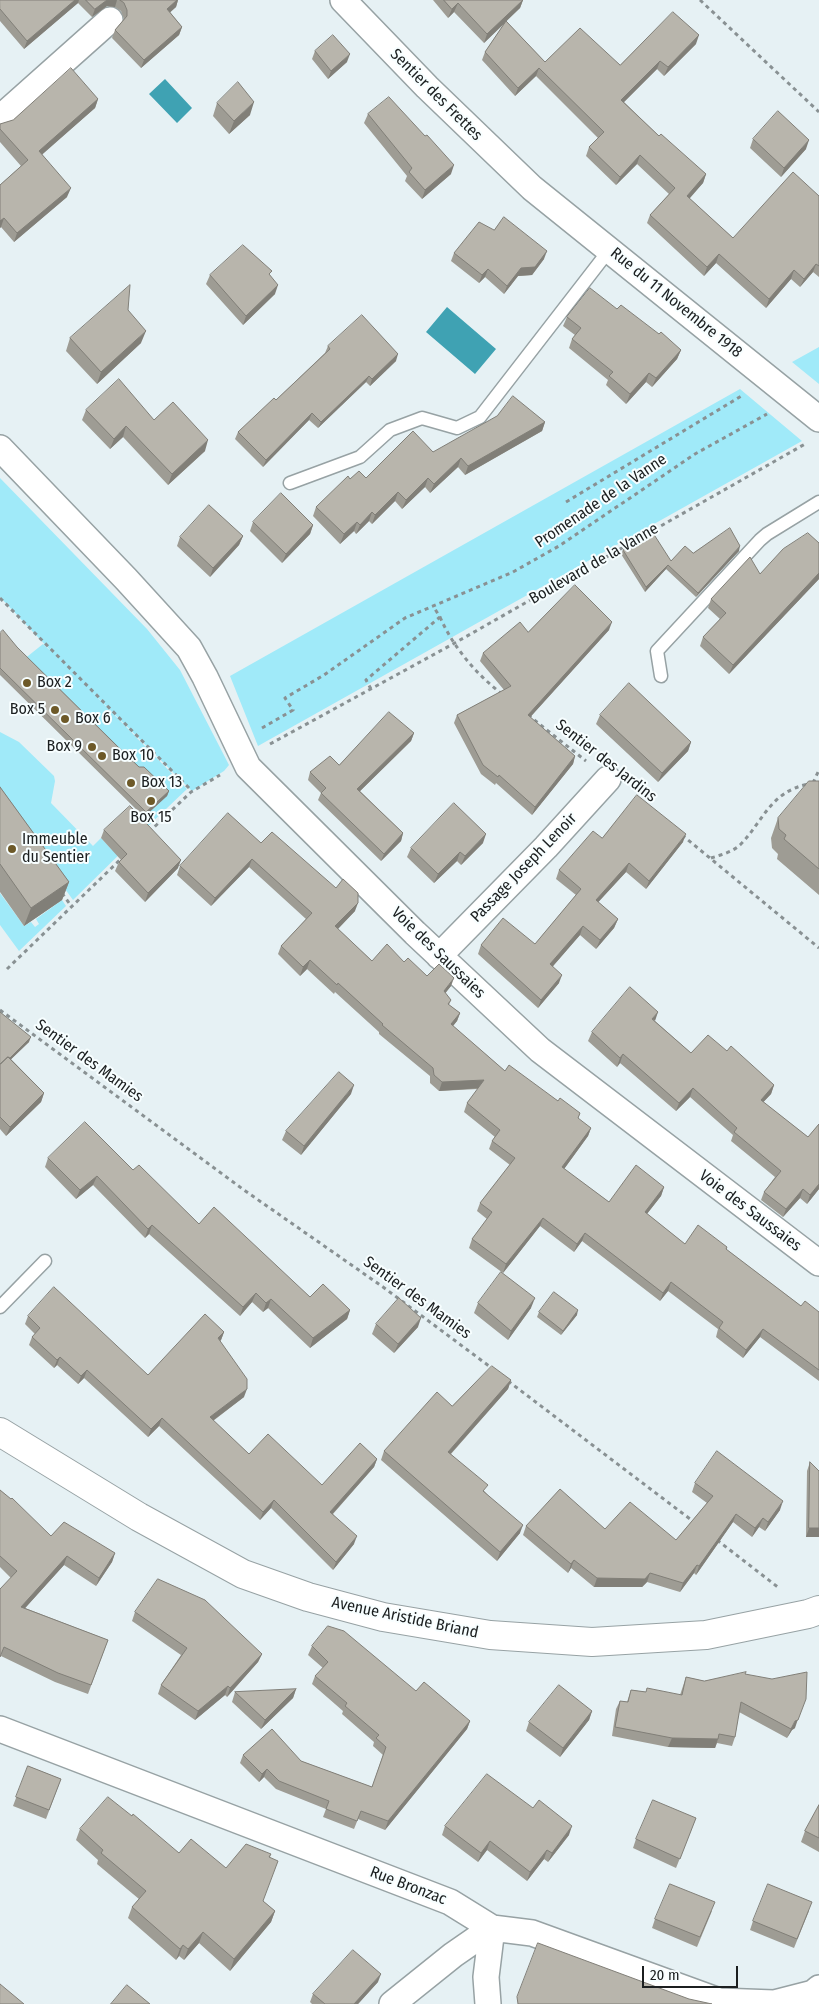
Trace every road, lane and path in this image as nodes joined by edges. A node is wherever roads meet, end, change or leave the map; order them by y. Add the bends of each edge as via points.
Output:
1 (343, 0) edge
2 (700, 0) edge
3 (110, 20) dead end
4 (819, 112) edge
5 (0, 118) edge
6 (532, 188) joint
7 (610, 249) junction
8 (750, 391) dead end
9 (774, 410) dead end
10 (815, 429) edge
11 (0, 448) edge
12 (290, 483) dead end
13 (566, 502) dead end
14 (819, 502) edge
15 (0, 598) edge
16 (433, 606) junction
17 (440, 617) junction
18 (453, 644) junction
19 (661, 676) dead end
20 (371, 689) junction
21 (505, 697) edge
22 (527, 714) edge
23 (280, 718) dead end
24 (244, 759) junction
25 (819, 770) edge
26 (608, 778) joint
27 (813, 784) junction
28 (819, 785) edge
29 (674, 830) edge
30 (148, 833) edge
31 (127, 853) edge
32 (711, 858) junction
33 (61, 891) edge
34 (72, 907) junction
35 (819, 948) edge
36 (439, 956) junction
37 (7, 969) dead end
38 (0, 1010) edge
39 (45, 1261) dead end
40 (819, 1263) edge
41 (0, 1307) edge
42 (500, 1374) edge
43 (508, 1380) edge
44 (0, 1432) edge
45 (695, 1523) edge
46 (711, 1535) edge
47 (781, 1590) dead end
48 (819, 1610) edge
49 (0, 1729) edge
50 (492, 1928) junction
51 (819, 1988) edge
52 (392, 2004) edge
53 (488, 2004) edge

1 - 6 street, Sentier des Frettes via 426,87
2 - 4 path
3 - 5 street
6 - 7 street, Rue du 11 Novembre 1918
7 - 10 street, Rue du 11 Novembre 1918
7 - 12 lane via 480,417 457,428 422,418 390,430 360,456
8 - 13 path
9 - 16 path, Promenade de la Vanne via 695,454 513,572
10 - 18 path, Boulevard de la Vanne via 807,443
11 - 24 street, Voie des Saussaies via 189,648
14 - 19 lane via 760,540 657,652
15 - 30 path via 191,792
16 - 17 path
16 - 23 path, Promenade de la Vanne via 395,624 324,675 285,698 293,710
17 - 18 path
17 - 20 path via 366,680
18 - 20 path, Boulevard de la Vanne
18 - 21 path
20 - 24 path
22 - 26 path, Sentier des Jardins
24 - 36 street, Voie des Saussaies via 248,767
25 - 27 path
26 - 36 street, Passage Joseph Lenoir via 546,847
27 - 28 path
27 - 32 path via 802,785 778,798 738,846
29 - 32 path
31 - 34 path
32 - 35 path
33 - 34 path
34 - 37 path
36 - 40 street, Voie des Saussaies via 540,1050
38 - 42 path, Sentier des Mamies
39 - 41 lane
43 - 45 path
44 - 48 street, Avenue Aristide Briand via 139,1517 243,1574 308,1597 383,1616 490,1635 592,1642 706,1635
46 - 47 path
49 - 50 street, Rue Bronzac via 450,1902
50 - 51 street, Rue Bronzac via 532,1933 719,2001 774,2003 813,1993
50 - 52 street
50 - 53 street via 486,1977

